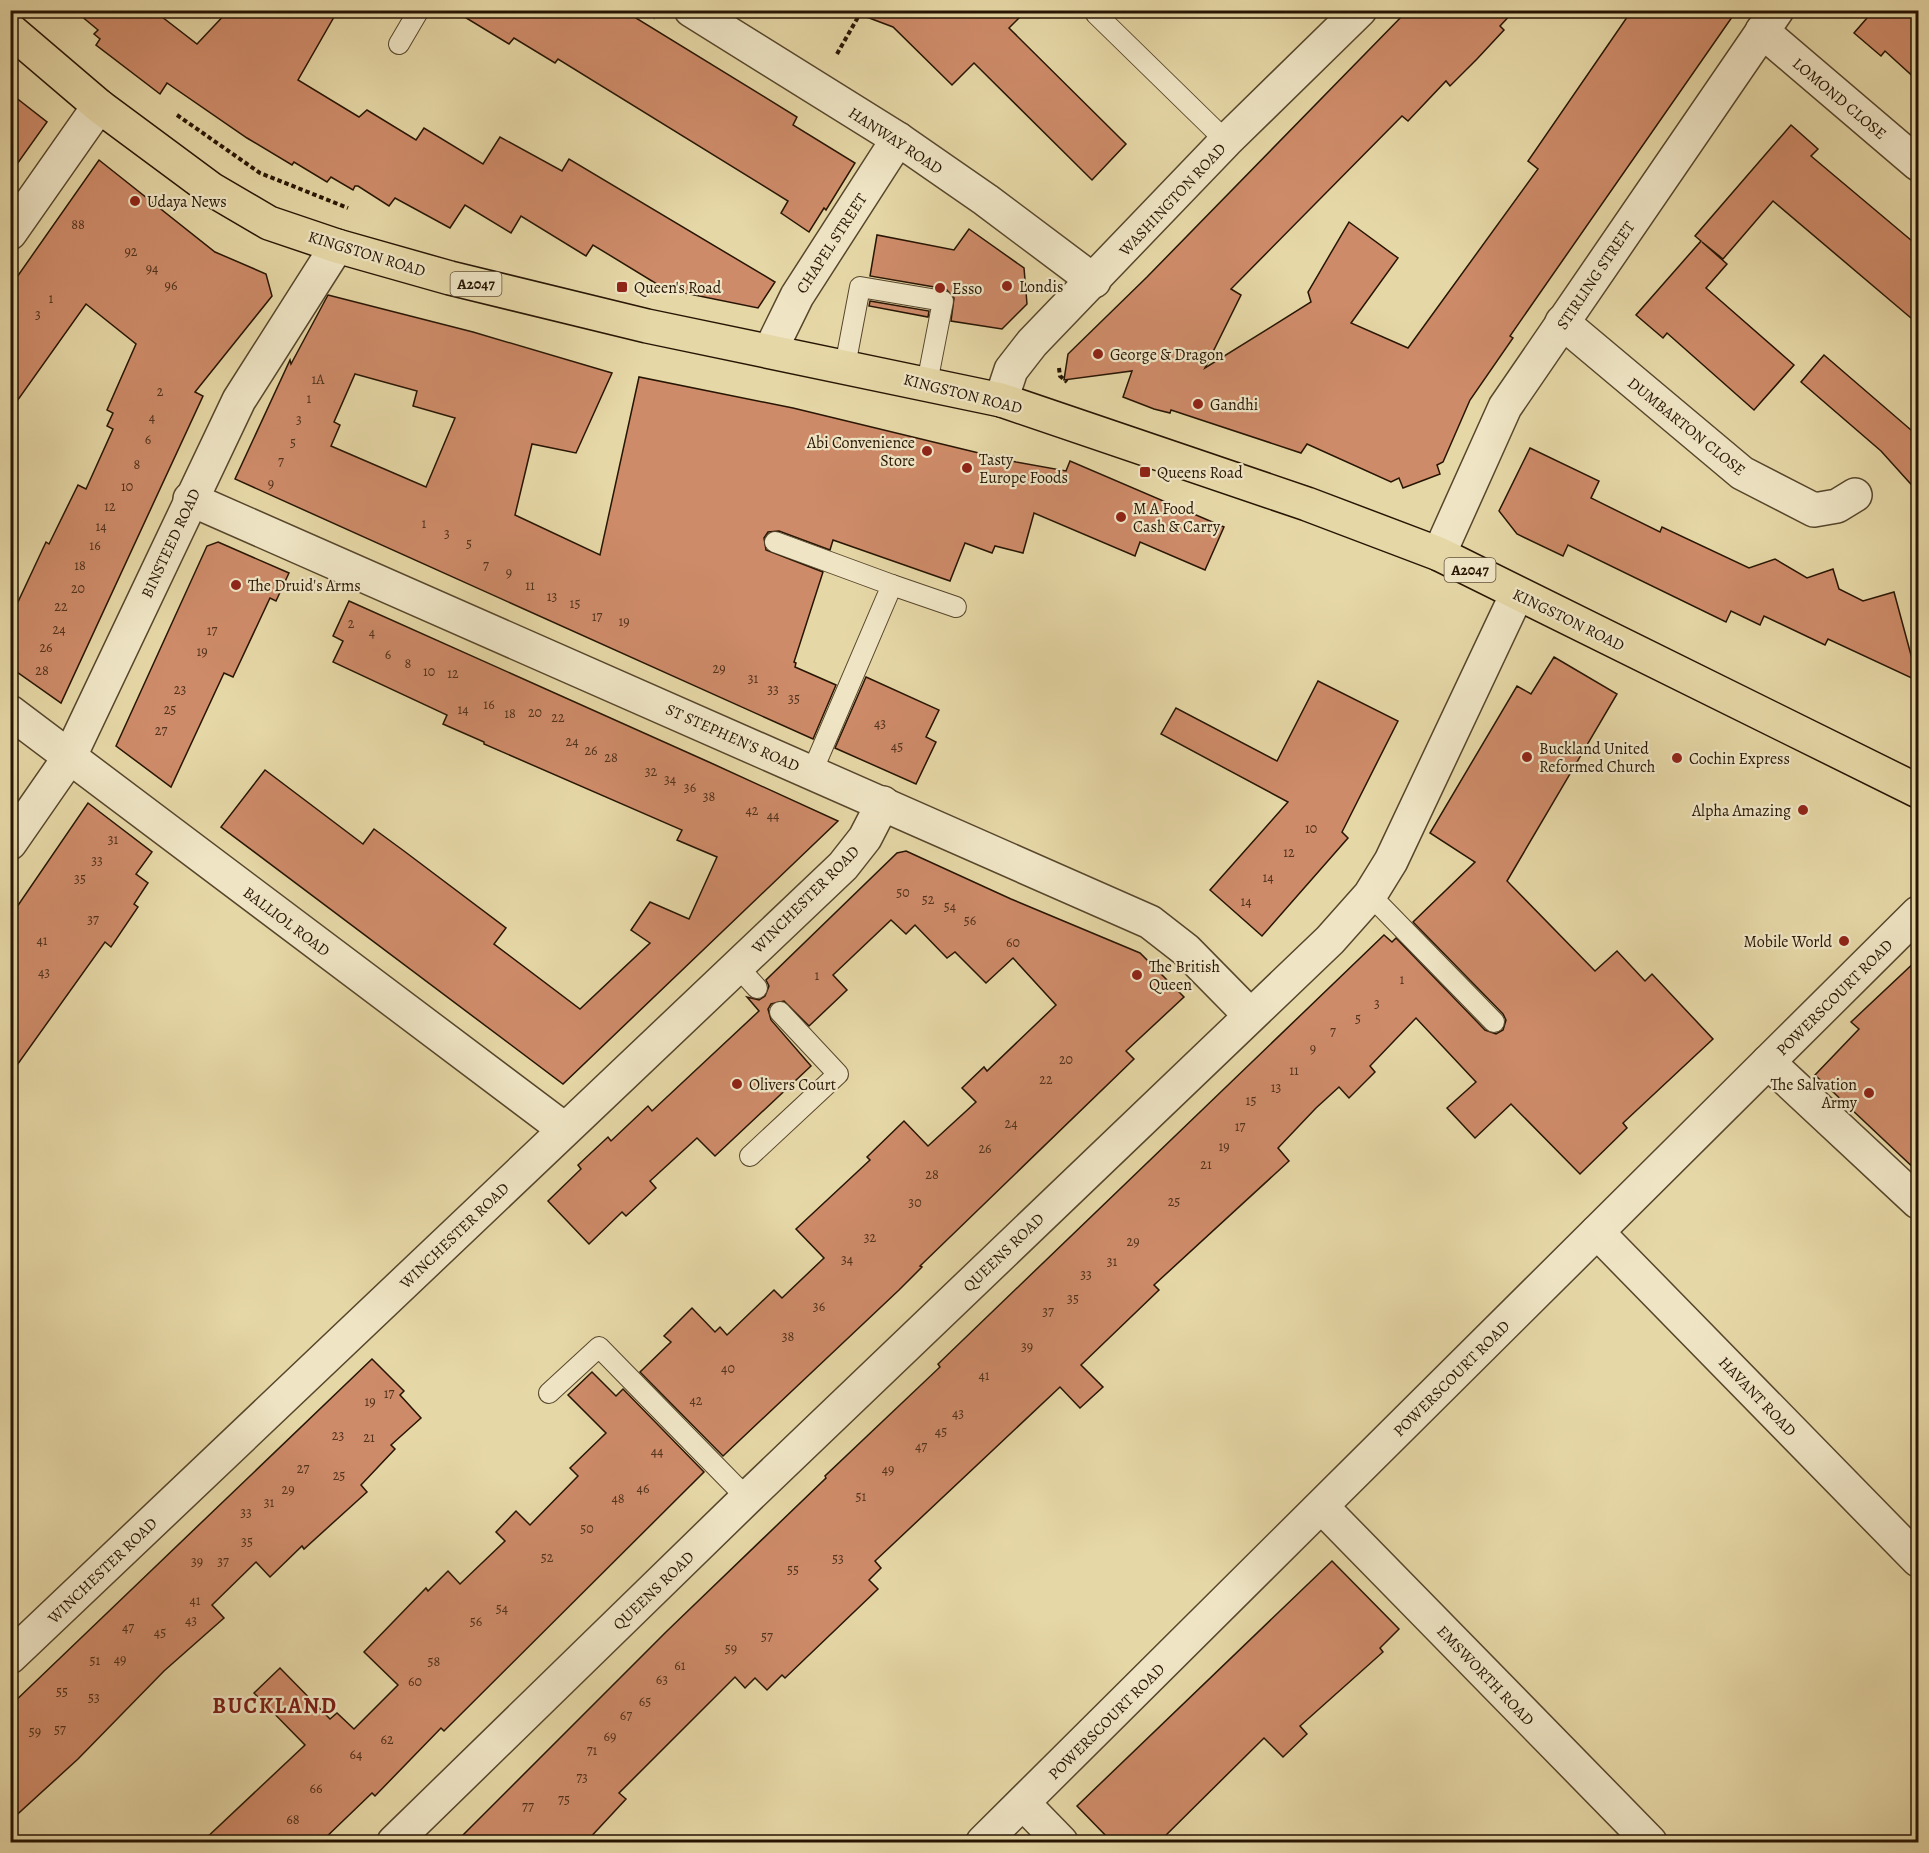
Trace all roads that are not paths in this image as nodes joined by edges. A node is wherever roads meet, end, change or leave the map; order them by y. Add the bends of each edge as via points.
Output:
1 (419, 10) edge
2 (691, 10) edge
3 (1360, 10) edge
4 (1096, 14) dead end
5 (1770, 21) edge
6 (10, 30) edge
7 (399, 44) dead end
8 (99, 106) junction
9 (898, 139) junction
10 (1226, 141) junction
11 (1918, 164) edge
12 (10, 233) edge
13 (338, 246) junction
14 (1094, 281) junction
15 (1562, 322) junction
16 (770, 351) junction
17 (845, 366) junction
18 (927, 383) junction
19 (1001, 400) junction
20 (1855, 495) dead end
21 (190, 499) junction
22 (775, 542) dead end
23 (1439, 554) junction
24 (892, 585) junction
25 (1517, 594) junction
26 (956, 607) dead end
27 (10, 712) edge
28 (69, 758) junction
29 (812, 772) junction
30 (1918, 791) edge
31 (883, 802) junction
32 (10, 843) edge
33 (1370, 895) junction
34 (1918, 914) edge
35 (780, 1012) dead end
36 (1250, 1015) junction
37 (1494, 1022) dead end
38 (1767, 1062) junction
39 (564, 1129) junction
40 (750, 1156) dead end
41 (1918, 1202) edge
42 (1597, 1232) junction
43 (549, 1393) dead end
44 (747, 1498) junction
45 (1322, 1507) junction
46 (1918, 1560) edge
47 (10, 1657) edge
48 (1023, 1803) junction
49 (394, 1842) edge
50 (983, 1842) edge
51 (1061, 1842) edge
52 (1650, 1842) edge

1 - 7 lane
2 - 9 street, HANWAY ROAD
3 - 10 street, WASHINGTON ROAD
4 - 10 lane
5 - 11 street, LOMOND CLOSE
5 - 15 street, STIRLING STREET
6 - 8 main road, KINGSTON ROAD / A2047
8 - 12 street
8 - 13 main road, KINGSTON ROAD / A2047 via 211,189 269,223
9 - 14 street, HANWAY ROAD
9 - 16 street, CHAPEL STREET via 797,296
10 - 14 street, WASHINGTON ROAD
13 - 16 main road, KINGSTON ROAD / A2047 via 635,323
13 - 21 street, BINSTEED ROAD via 239,400
14 - 19 street, WASHINGTON ROAD via 1032,343 1011,370
15 - 20 street, DUMBARTON CLOSE via 1742,473 1814,510 1837,506
15 - 23 street, STIRLING STREET via 1505,407
16 - 17 main road, KINGSTON ROAD / A2047
17 - 18 main road, KINGSTON ROAD / A2047
17 - 18 lane via 860,287 943,301
18 - 19 main road, KINGSTON ROAD / A2047
19 - 23 main road, KINGSTON ROAD / A2047 via 1307,504
21 - 28 street, BINSTEED ROAD
21 - 29 street, ST STEPHEN'S ROAD
22 - 24 lane
23 - 25 main road, KINGSTON ROAD / A2047
24 - 26 lane
24 - 29 lane
25 - 30 main road, KINGSTON ROAD / A2047
25 - 33 street, QUEENS ROAD via 1391,861
27 - 28 street, BALLIOL ROAD
28 - 32 street, BINSTEED ROAD
28 - 39 street, BALLIOL ROAD
29 - 31 street, ST STEPHEN'S ROAD
31 - 36 street, ST STEPHEN'S ROAD via 1150,922 1186,950
31 - 39 street, WINCHESTER ROAD via 865,838 747,977
33 - 36 street, QUEENS ROAD via 1330,940
33 - 37 lane
34 - 38 street, POWERSCOURT ROAD
35 - 40 lane via 838,1074
36 - 44 street, QUEENS ROAD
38 - 41 street
38 - 42 street, POWERSCOURT ROAD
39 - 47 street, WINCHESTER ROAD
42 - 45 street, POWERSCOURT ROAD
42 - 46 street, HAVANT ROAD
43 - 44 lane via 599,1347
44 - 49 street, QUEENS ROAD
45 - 48 street, POWERSCOURT ROAD
45 - 52 street, EMSWORTH ROAD
48 - 50 street, POWERSCOURT ROAD
48 - 51 street

